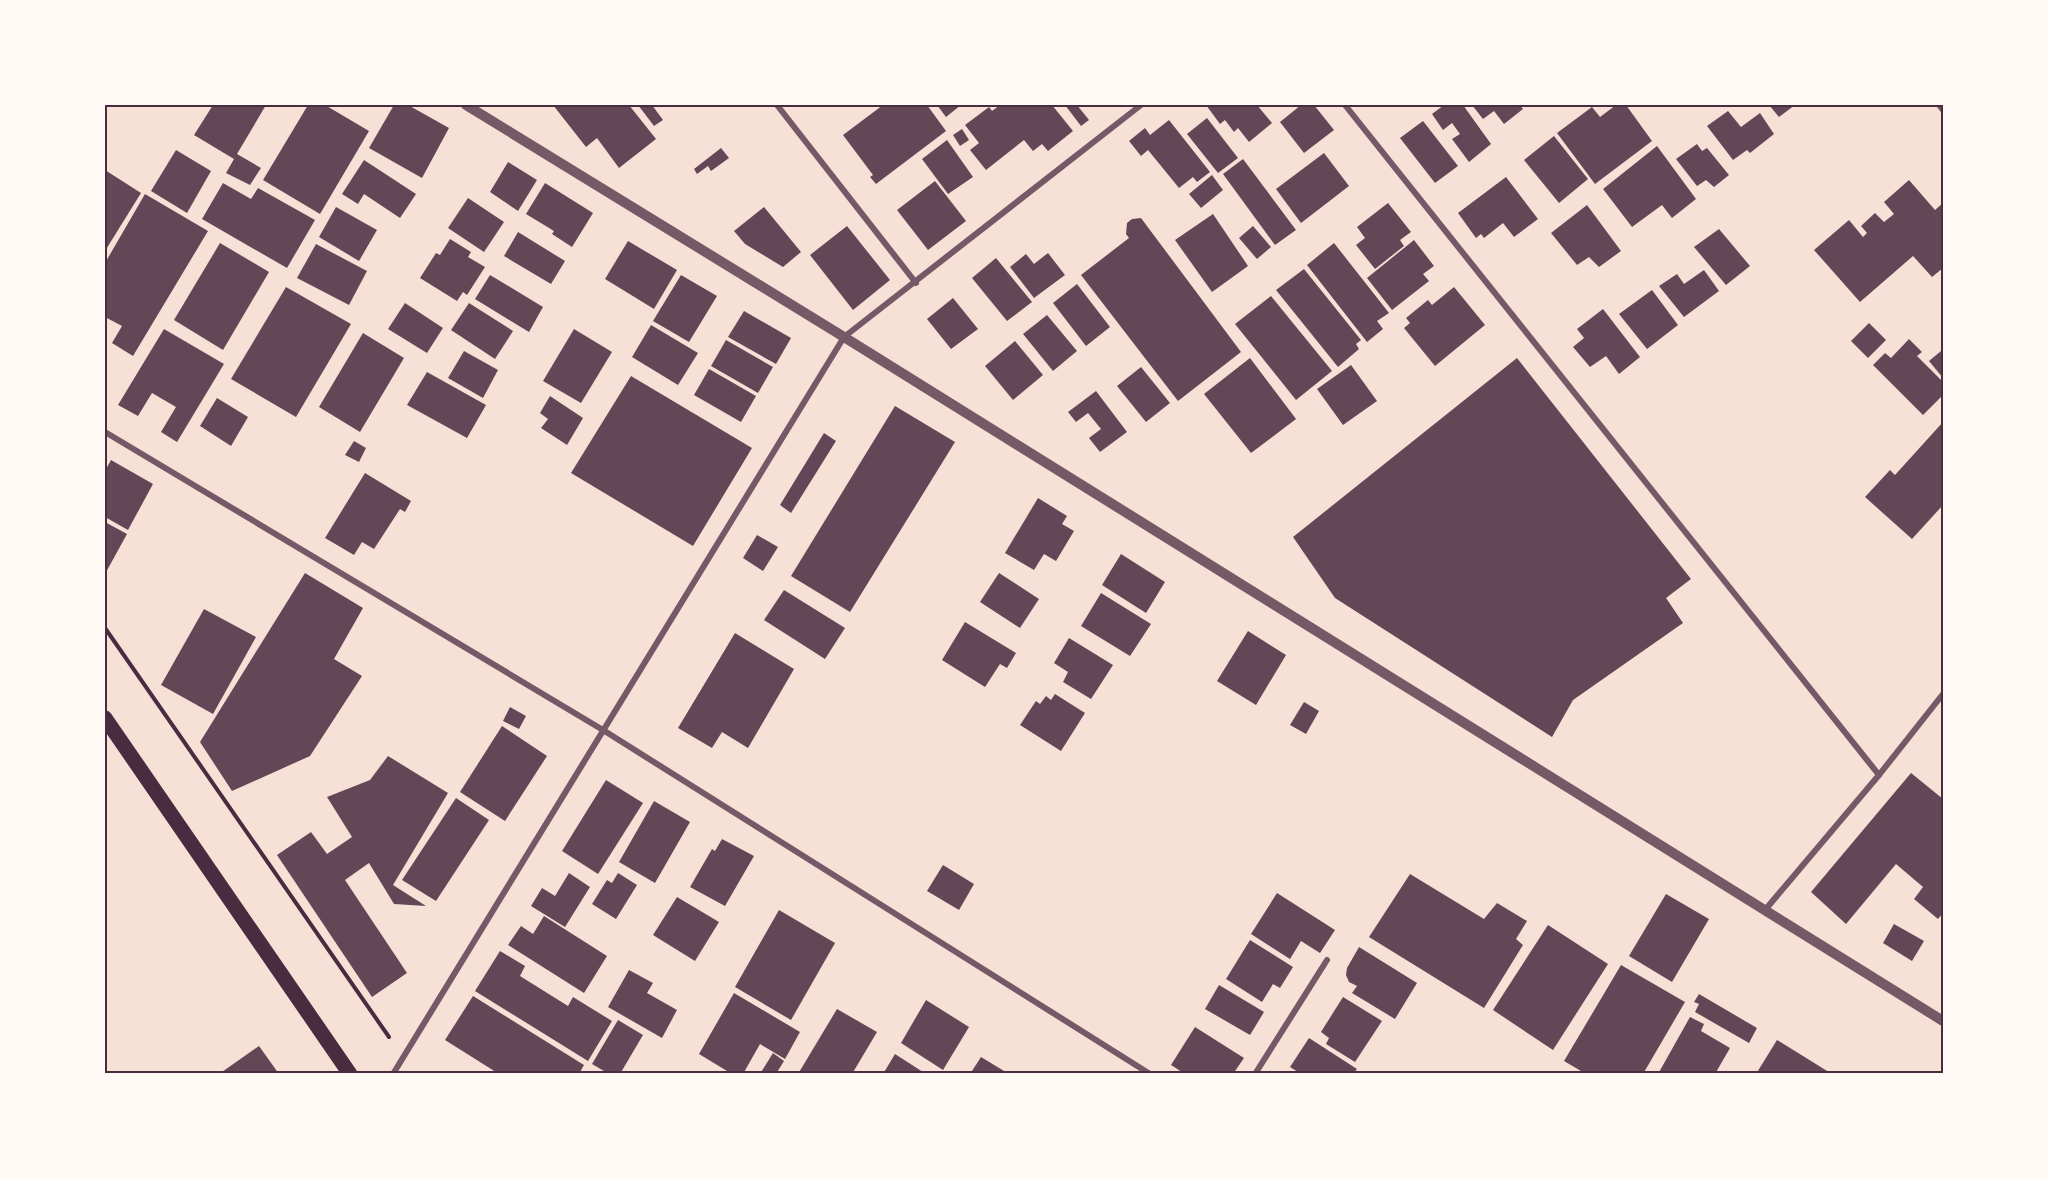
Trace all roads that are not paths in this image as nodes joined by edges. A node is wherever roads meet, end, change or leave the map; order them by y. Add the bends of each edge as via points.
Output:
1 (466, 105) edge
2 (777, 105) edge
3 (1141, 105) edge
4 (1345, 105) edge
5 (1939, 105) edge
6 (1943, 110) edge
7 (916, 283) junction
8 (844, 338) junction
9 (105, 432) edge
10 (1943, 694) edge
11 (105, 718) edge
12 (603, 730) junction
13 (1879, 776) junction
14 (1765, 910) junction
15 (1327, 960) dead end
16 (1943, 1021) edge
17 (350, 1074) edge
18 (393, 1074) edge
19 (1150, 1074) edge
20 (1255, 1074) edge

1 - 8 street
2 - 7 street
3 - 7 street
4 - 13 street
5 - 6 street
7 - 8 street
8 - 12 street
8 - 14 street
9 - 12 street
10 - 13 street
11 - 17 main road
12 - 18 street
12 - 19 street
13 - 14 street
14 - 16 street
15 - 20 street

